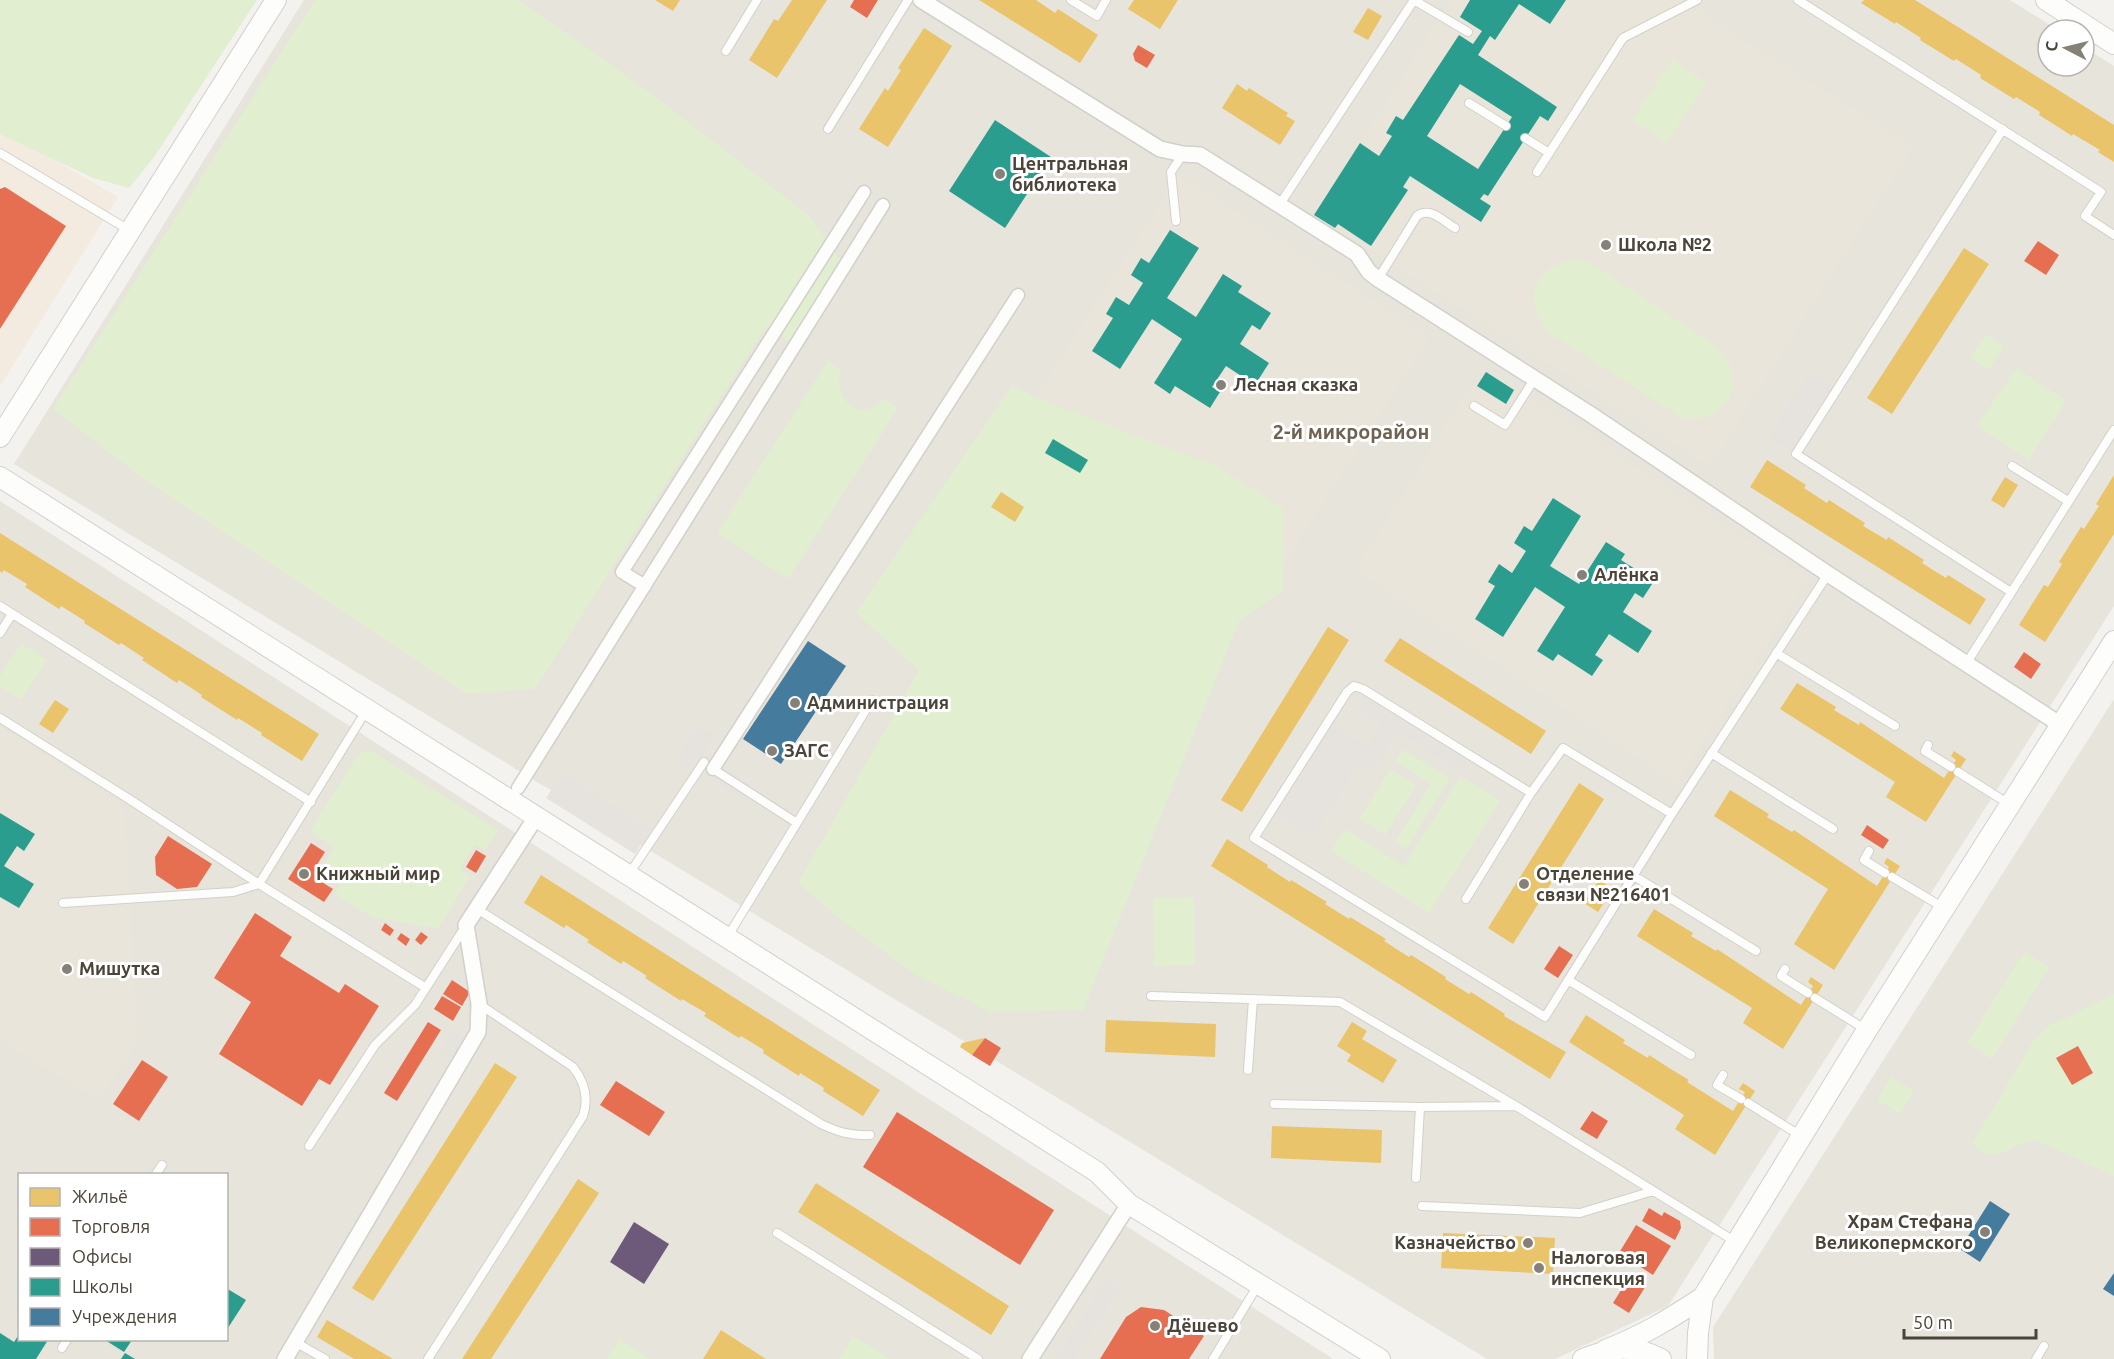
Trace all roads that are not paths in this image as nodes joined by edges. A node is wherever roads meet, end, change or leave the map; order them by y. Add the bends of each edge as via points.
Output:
1 (276, 0) edge
2 (757, 0) edge
3 (908, 0) edge
4 (921, 0) edge
5 (1071, 0) edge
6 (1106, 0) edge
7 (1414, 0) edge
8 (1697, 0) edge
9 (1798, 0) edge
10 (2046, 0) edge
11 (1468, 32) dead end
12 (2114, 44) edge
13 (726, 51) dead end
14 (1469, 103) dead end
15 (1506, 126) dead end
16 (828, 129) dead end
17 (2003, 129) junction
18 (1525, 138) dead end
19 (0, 153) edge
20 (1549, 153) junction
21 (1183, 154) junction
22 (1537, 172) dead end
23 (864, 192) dead end
24 (1280, 204) junction
25 (883, 205) dead end
26 (1176, 220) dead end
27 (1455, 228) dead end
28 (130, 231) junction
29 (2114, 235) edge
30 (1378, 279) junction
31 (1018, 295) dead end
32 (1535, 378) junction
33 (1474, 406) dead end
34 (2114, 429) edge
35 (0, 437) edge
36 (2012, 466) dead end
37 (0, 477) edge
38 (2068, 501) junction
39 (1828, 574) junction
40 (645, 586) junction
41 (2011, 591) junction
42 (0, 606) edge
43 (12, 614) junction
44 (0, 633) edge
45 (2114, 641) edge
46 (1776, 653) junction
47 (1966, 664) junction
48 (873, 700) dead end
49 (367, 710) junction
50 (0, 718) edge
51 (2061, 725) junction
52 (1895, 726) dead end
53 (1928, 745) dead end
54 (1711, 753) junction
55 (708, 765) junction
56 (518, 788) dead end
57 (1531, 793) junction
58 (311, 802) junction
59 (2009, 804) junction
60 (1672, 814) junction
61 (536, 817) junction
62 (797, 823) junction
63 (1833, 829) dead end
64 (1869, 851) dead end
65 (628, 876) junction
66 (1634, 876) junction
67 (259, 884) junction
68 (1466, 899) dead end
69 (63, 903) dead end
70 (1944, 908) junction
71 (477, 909) junction
72 (466, 926) junction
73 (727, 937) junction
74 (1756, 951) dead end
75 (1785, 969) dead end
76 (1568, 980) junction
77 (426, 988) junction
78 (1151, 996) dead end
79 (1253, 999) junction
80 (479, 1004) junction
81 (1867, 1030) junction
82 (1691, 1055) dead end
83 (1248, 1070) dead end
84 (1723, 1076) dead end
85 (1274, 1104) dead end
86 (1516, 1106) junction
87 (1420, 1107) junction
88 (870, 1135) dead end
89 (1801, 1136) junction
90 (309, 1146) dead end
91 (162, 1165) dead end
92 (157, 1173) edge
93 (1416, 1178) dead end
94 (1653, 1191) junction
95 (1129, 1204) junction
96 (1422, 1206) dead end
97 (777, 1233) dead end
98 (1736, 1242) junction
99 (1259, 1284) junction
100 (1703, 1297) junction
101 (66, 1341) edge
102 (295, 1342) junction
103 (2044, 1346) dead end
104 (62, 1348) dead end
105 (1605, 1350) junction
106 (285, 1359) edge
107 (325, 1359) edge
108 (428, 1359) edge
109 (978, 1359) edge
110 (1030, 1359) edge
111 (1213, 1359) edge
112 (1380, 1359) edge
113 (1582, 1359) edge
114 (1661, 1359) edge
115 (1697, 1359) edge
116 (2036, 1359) edge

1 - 28 street
2 - 13 lane
3 - 16 lane
4 - 21 street via 1160,149
5 - 6 lane via 1096,16
7 - 11 lane
7 - 24 lane
8 - 20 lane via 1623,38
9 - 17 lane
10 - 12 street
14 - 15 lane
17 - 29 lane via 2101,192 2085,216
17 - 41 lane via 1796,454
18 - 20 lane
19 - 28 lane
20 - 22 lane
21 - 24 street via 1200,155
21 - 26 lane via 1171,172
23 - 40 street via 622,572
24 - 30 street via 1357,254
25 - 40 street
27 - 30 lane via 1430,212 1423,212
28 - 35 street
30 - 32 street
31 - 55 street
32 - 33 lane via 1505,425
32 - 39 street
34 - 38 lane
36 - 38 lane
37 - 49 street
38 - 41 lane
39 - 46 lane
39 - 47 street
40 - 56 street
41 - 47 lane
42 - 43 lane
43 - 44 lane
43 - 58 lane
45 - 51 street
46 - 52 lane
46 - 54 lane
47 - 51 street
48 - 62 lane
49 - 58 lane
49 - 61 street
50 - 67 lane
51 - 59 street
53 - 59 lane via 1925,751
54 - 60 lane
54 - 63 lane
55 - 62 lane
55 - 65 lane
57 - 60 lane via 1563,748
57 - 68 lane
57 - 76 lane via 1354,686 1254,838 1545,1017
58 - 67 lane
59 - 70 street
60 - 66 lane
61 - 65 street
61 - 71 street
62 - 73 lane
64 - 70 lane via 1864,860
65 - 73 street
66 - 74 lane
66 - 76 lane
67 - 69 lane via 233,892
67 - 77 lane
70 - 81 street
71 - 72 street
71 - 88 lane via 821,1124 840,1133
72 - 77 lane
72 - 80 street
73 - 95 street via 1097,1172
75 - 81 lane via 1781,976
76 - 82 lane
77 - 90 lane via 375,1046
78 - 79 lane
79 - 83 lane
79 - 86 lane via 1340,1002
80 - 102 street via 478,1032
80 - 108 lane via 573,1067 582,1079 585,1108
81 - 89 street
84 - 89 lane via 1717,1085
85 - 87 lane
86 - 87 lane
86 - 94 lane
87 - 93 lane
89 - 98 street
91 - 92 lane
94 - 96 lane via 1580,1213
94 - 98 lane
95 - 99 street
95 - 110 street
97 - 109 lane
98 - 100 street
99 - 111 lane
99 - 112 street
100 - 105 street via 1663,1324
100 - 115 street
101 - 104 lane
102 - 106 street
102 - 107 lane
103 - 116 lane
105 - 113 street
105 - 114 street via 1634,1349

